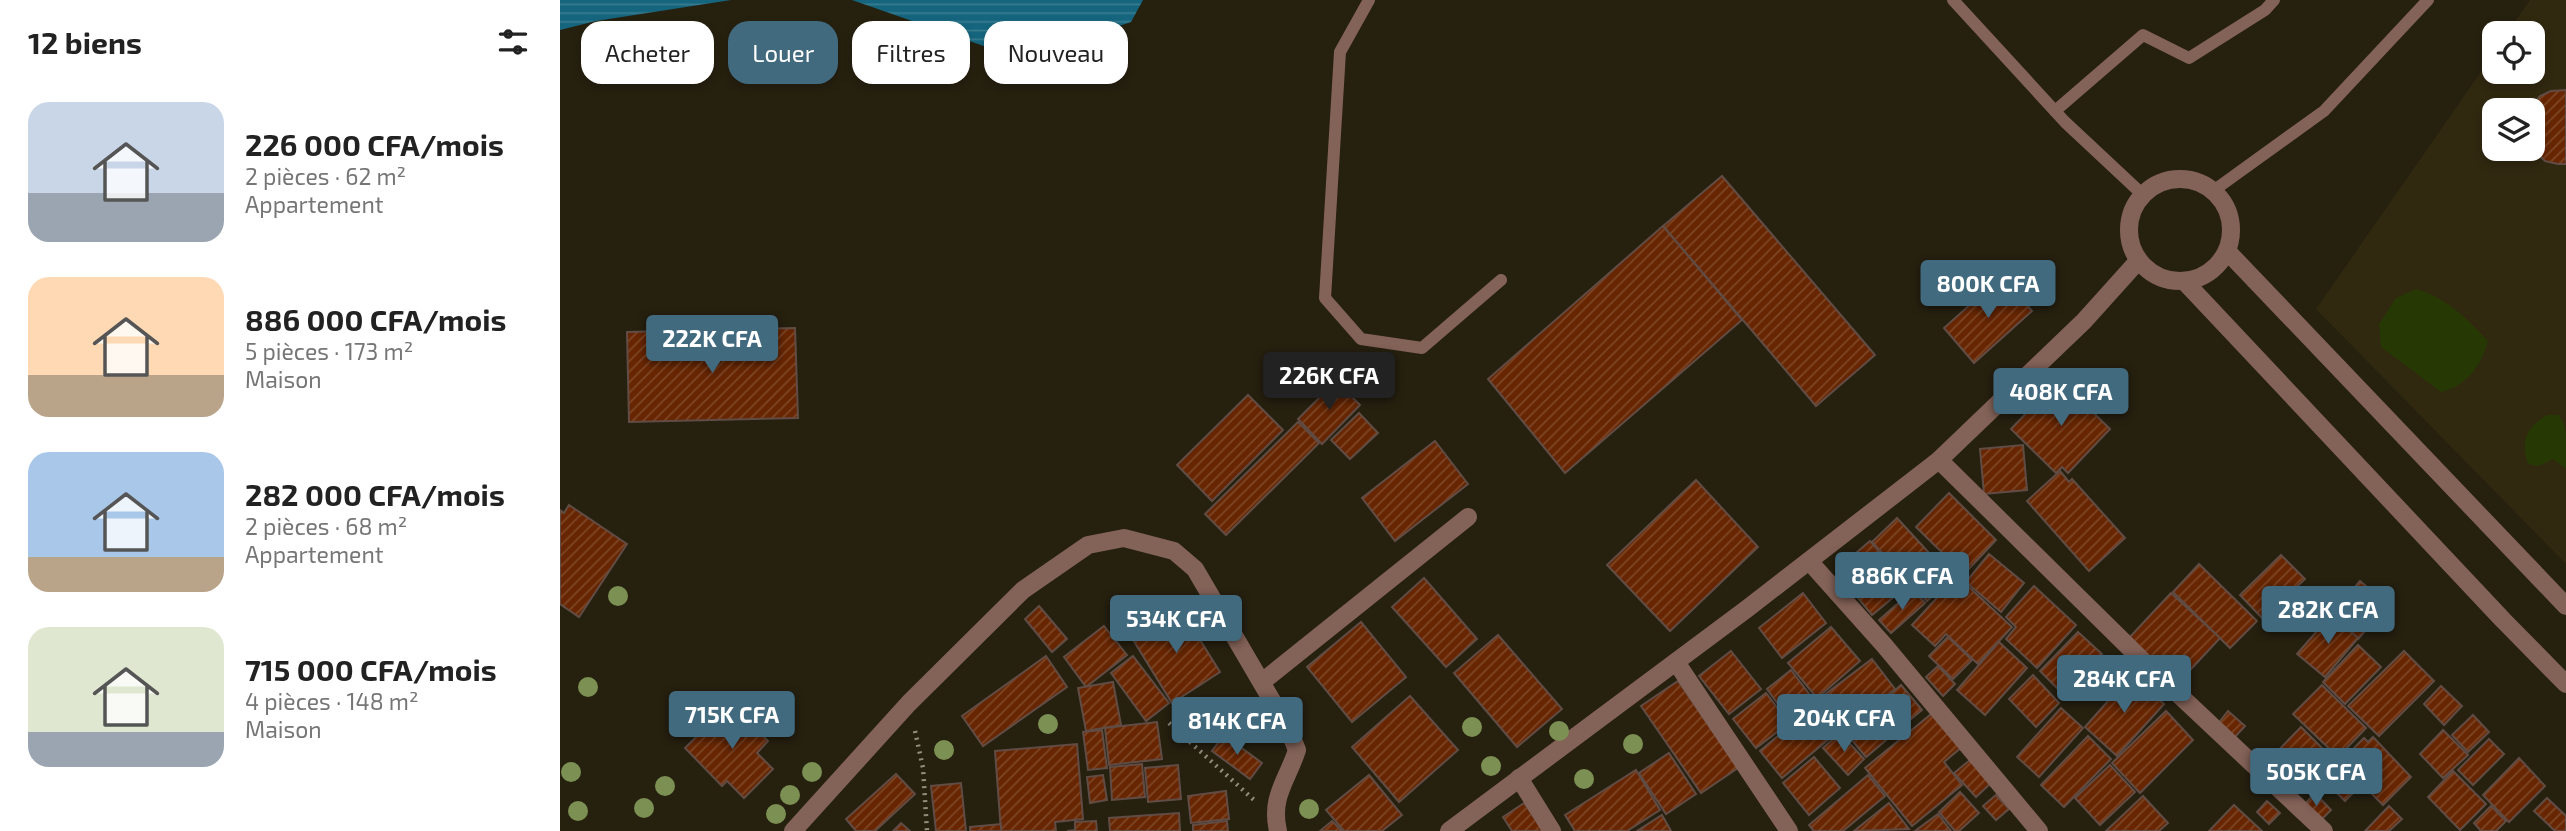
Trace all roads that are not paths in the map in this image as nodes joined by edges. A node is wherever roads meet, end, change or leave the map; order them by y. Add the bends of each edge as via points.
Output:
1 (1369, 0) edge
2 (1953, 0) edge
3 (2274, 0) edge
4 (2428, 0) edge
5 (2055, 111) junction
6 (2213, 191) junction
7 (2142, 194) junction
8 (2227, 251) junction
9 (2138, 261) junction
10 (1501, 280) dead end
11 (2185, 282) junction
12 (1939, 460) junction
13 (1468, 517) dead end
14 (1809, 561) junction
15 (2566, 606) edge
16 (1676, 662) junction
17 (1262, 682) junction
18 (2566, 684) edge
19 (1519, 778) junction
20 (1277, 825) edge
21 (793, 831) edge
22 (1449, 831) edge
23 (1552, 831) edge
24 (1789, 831) edge
25 (2039, 831) edge
26 (2324, 831) edge

1 - 10 lane via 1340,52 1325,298 1361,339 1422,348
2 - 5 lane
3 - 5 lane via 2189,58 2143,35
4 - 6 lane via 2324,111
5 - 7 lane
6 - 7 street via 2192,180 2174,178
6 - 8 street via 2230,215
7 - 9 street via 2128,227
8 - 11 street via 2203,277
8 - 15 street
9 - 11 street via 2168,281
9 - 12 street via 2084,321
11 - 18 street
12 - 14 street
12 - 26 street
13 - 17 street
14 - 16 street
14 - 25 street
16 - 19 street
16 - 24 street
17 - 20 street via 1297,750 1278,793
17 - 21 street via 1195,569 1174,551 1124,538 1088,545 1023,590 909,703
19 - 22 street
19 - 23 street

